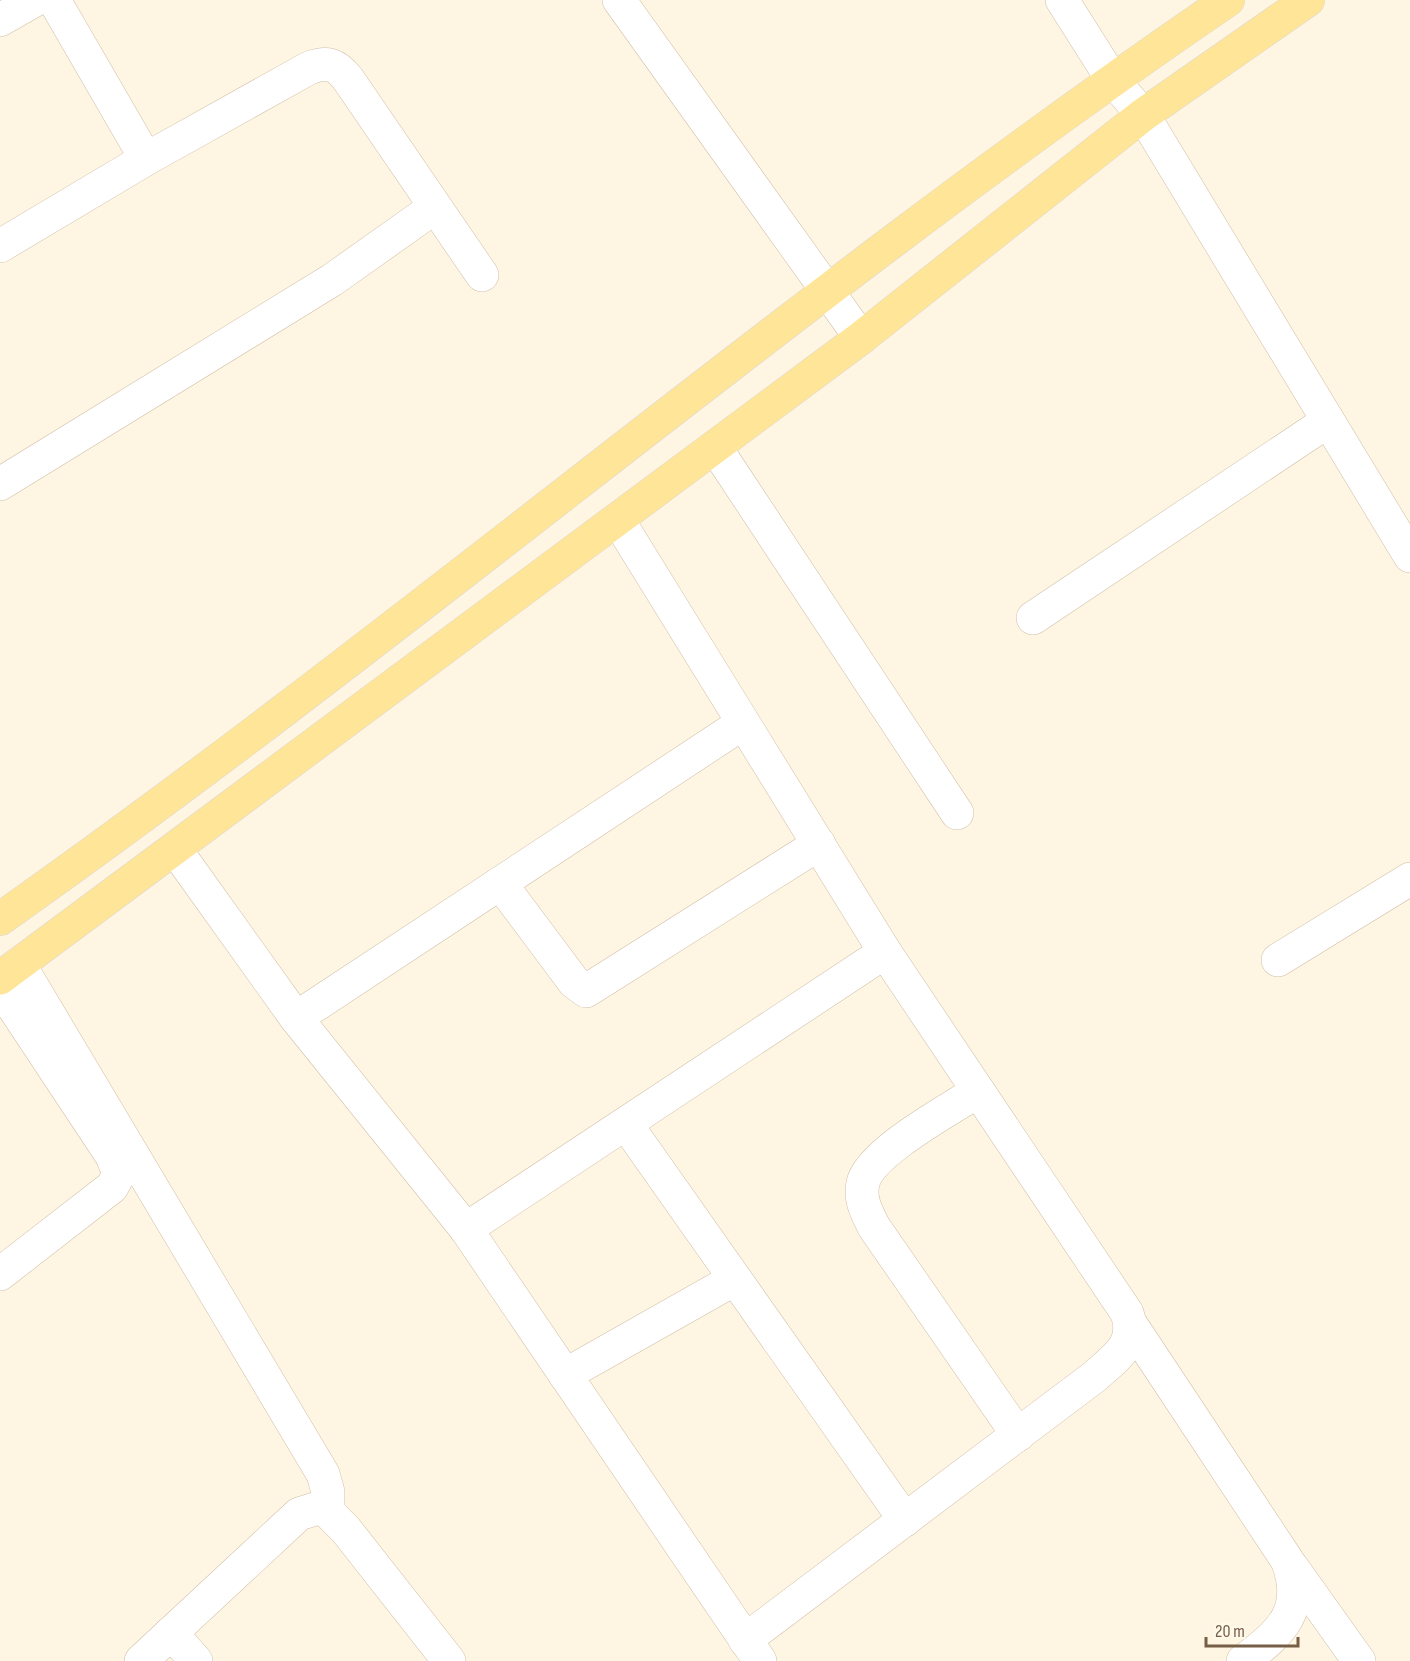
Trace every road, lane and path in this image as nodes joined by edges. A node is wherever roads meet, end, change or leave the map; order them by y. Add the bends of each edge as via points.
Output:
1 (35, 0) edge
2 (54, 0) edge
3 (620, 0) edge
4 (1062, 0) edge
5 (1228, 0) edge
6 (1308, 0) edge
7 (0, 20) edge
8 (1112, 79) junction
9 (1143, 115) junction
10 (146, 159) junction
11 (435, 207) junction
12 (0, 246) edge
13 (482, 276) dead end
14 (828, 292) junction
15 (861, 338) junction
16 (1328, 421) junction
17 (715, 447) junction
18 (0, 484) edge
19 (618, 520) junction
20 (1410, 556) edge
21 (1033, 618) dead end
22 (743, 723) junction
23 (957, 813) dead end
24 (819, 844) junction
25 (175, 849) junction
26 (1410, 879) edge
27 (500, 883) junction
28 (0, 919) edge
29 (885, 952) junction
30 (1278, 960) dead end
31 (6, 976) edge
32 (296, 1018) junction
33 (978, 1091) junction
34 (626, 1124) junction
35 (466, 1229) junction
36 (0, 1274) edge
37 (735, 1279) junction
38 (1132, 1326) junction
39 (565, 1375) junction
40 (1018, 1435) junction
41 (328, 1512) junction
42 (905, 1520) junction
43 (1287, 1560) junction
44 (171, 1633) junction
45 (753, 1651) edge
46 (141, 1661) edge
47 (196, 1661) edge
48 (449, 1661) edge
49 (1243, 1661) edge
50 (1359, 1661) edge

1 - 7 street
2 - 10 street
3 - 14 street
4 - 8 street
5 - 8 main road
6 - 9 main road
8 - 9 street
8 - 14 main road
9 - 15 main road
9 - 16 street
10 - 11 street via 309,68 330,63 348,79
10 - 12 street
11 - 13 street
11 - 18 street via 332,280
14 - 15 street
14 - 28 main road via 147,815
15 - 17 main road
16 - 20 street
16 - 21 street
17 - 19 main road
17 - 23 street
19 - 22 street
19 - 25 main road
22 - 24 street
22 - 27 street
24 - 27 street via 586,991 574,982
24 - 29 street
25 - 31 main road
25 - 32 street
26 - 30 street
27 - 32 street
29 - 33 street
29 - 34 street
31 - 36 street via 119,1174 112,1186
31 - 41 street via 323,1474
32 - 35 street
33 - 38 street
33 - 40 street via 879,1157 863,1181 862,1193 874,1227
34 - 35 street
34 - 37 street
35 - 39 street
37 - 39 street
37 - 42 street
38 - 40 street via 1125,1348 1107,1366
38 - 43 street
39 - 45 street
40 - 42 street
41 - 44 street via 318,1508 299,1514
41 - 48 street
42 - 45 street
43 - 49 street via 1294,1579 1291,1613 1265,1645
43 - 50 street
44 - 46 street
44 - 47 street

